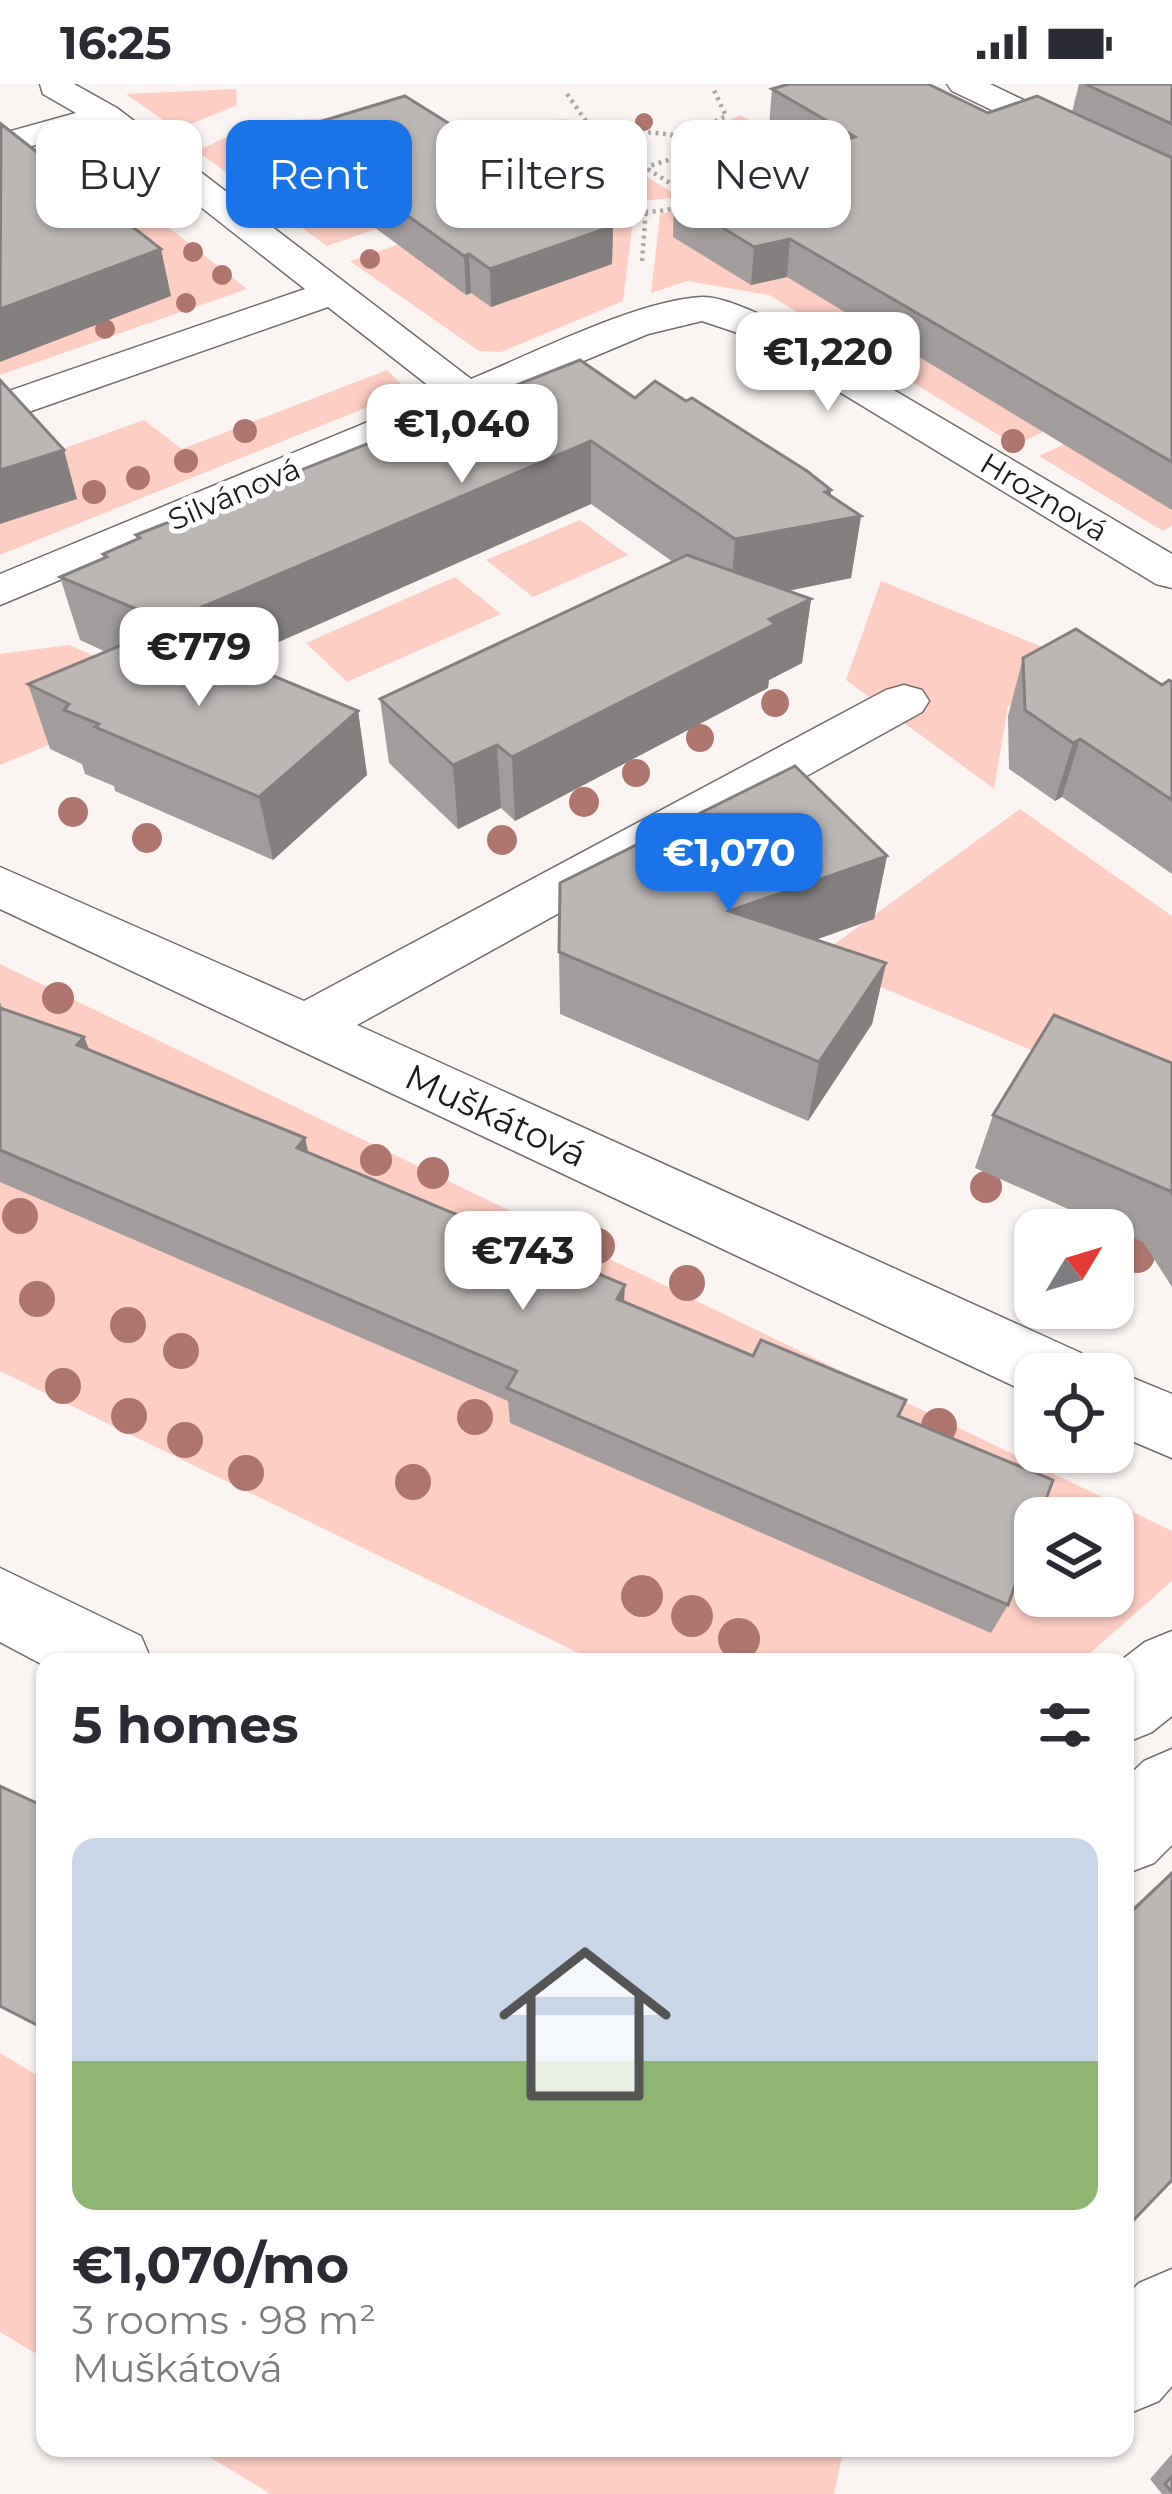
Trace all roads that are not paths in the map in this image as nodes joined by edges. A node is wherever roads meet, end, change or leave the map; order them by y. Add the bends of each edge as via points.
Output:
1 (964, 84) edge
2 (37, 88) dead end
3 (112, 99) edge
4 (0, 145) edge
5 (1172, 185) edge
6 (333, 292) junction
7 (468, 396) junction
8 (5, 406) edge
9 (1172, 574) edge
10 (0, 592) edge
11 (904, 701) dead end
12 (0, 886) edge
13 (305, 1027) junction
14 (1014, 1354) edge
15 (1134, 1410) edge
16 (1172, 1427) edge
17 (0, 1603) edge
18 (97, 1653) edge
19 (1172, 1668) edge
20 (1134, 1698) edge
21 (1172, 1789) edge
22 (1134, 1825) edge
23 (1172, 2316) edge
24 (1134, 2357) edge

1 - 5 street
2 - 3 street
3 - 4 street
3 - 6 street
6 - 7 street
6 - 8 street
7 - 9 street, Hroznová via 635,325 704,309 761,328
7 - 10 street, Silvánová
11 - 13 street
12 - 13 street, Muškátová
13 - 14 street, Muškátová
15 - 16 street
17 - 18 street
19 - 20 street
21 - 22 street
23 - 24 street

